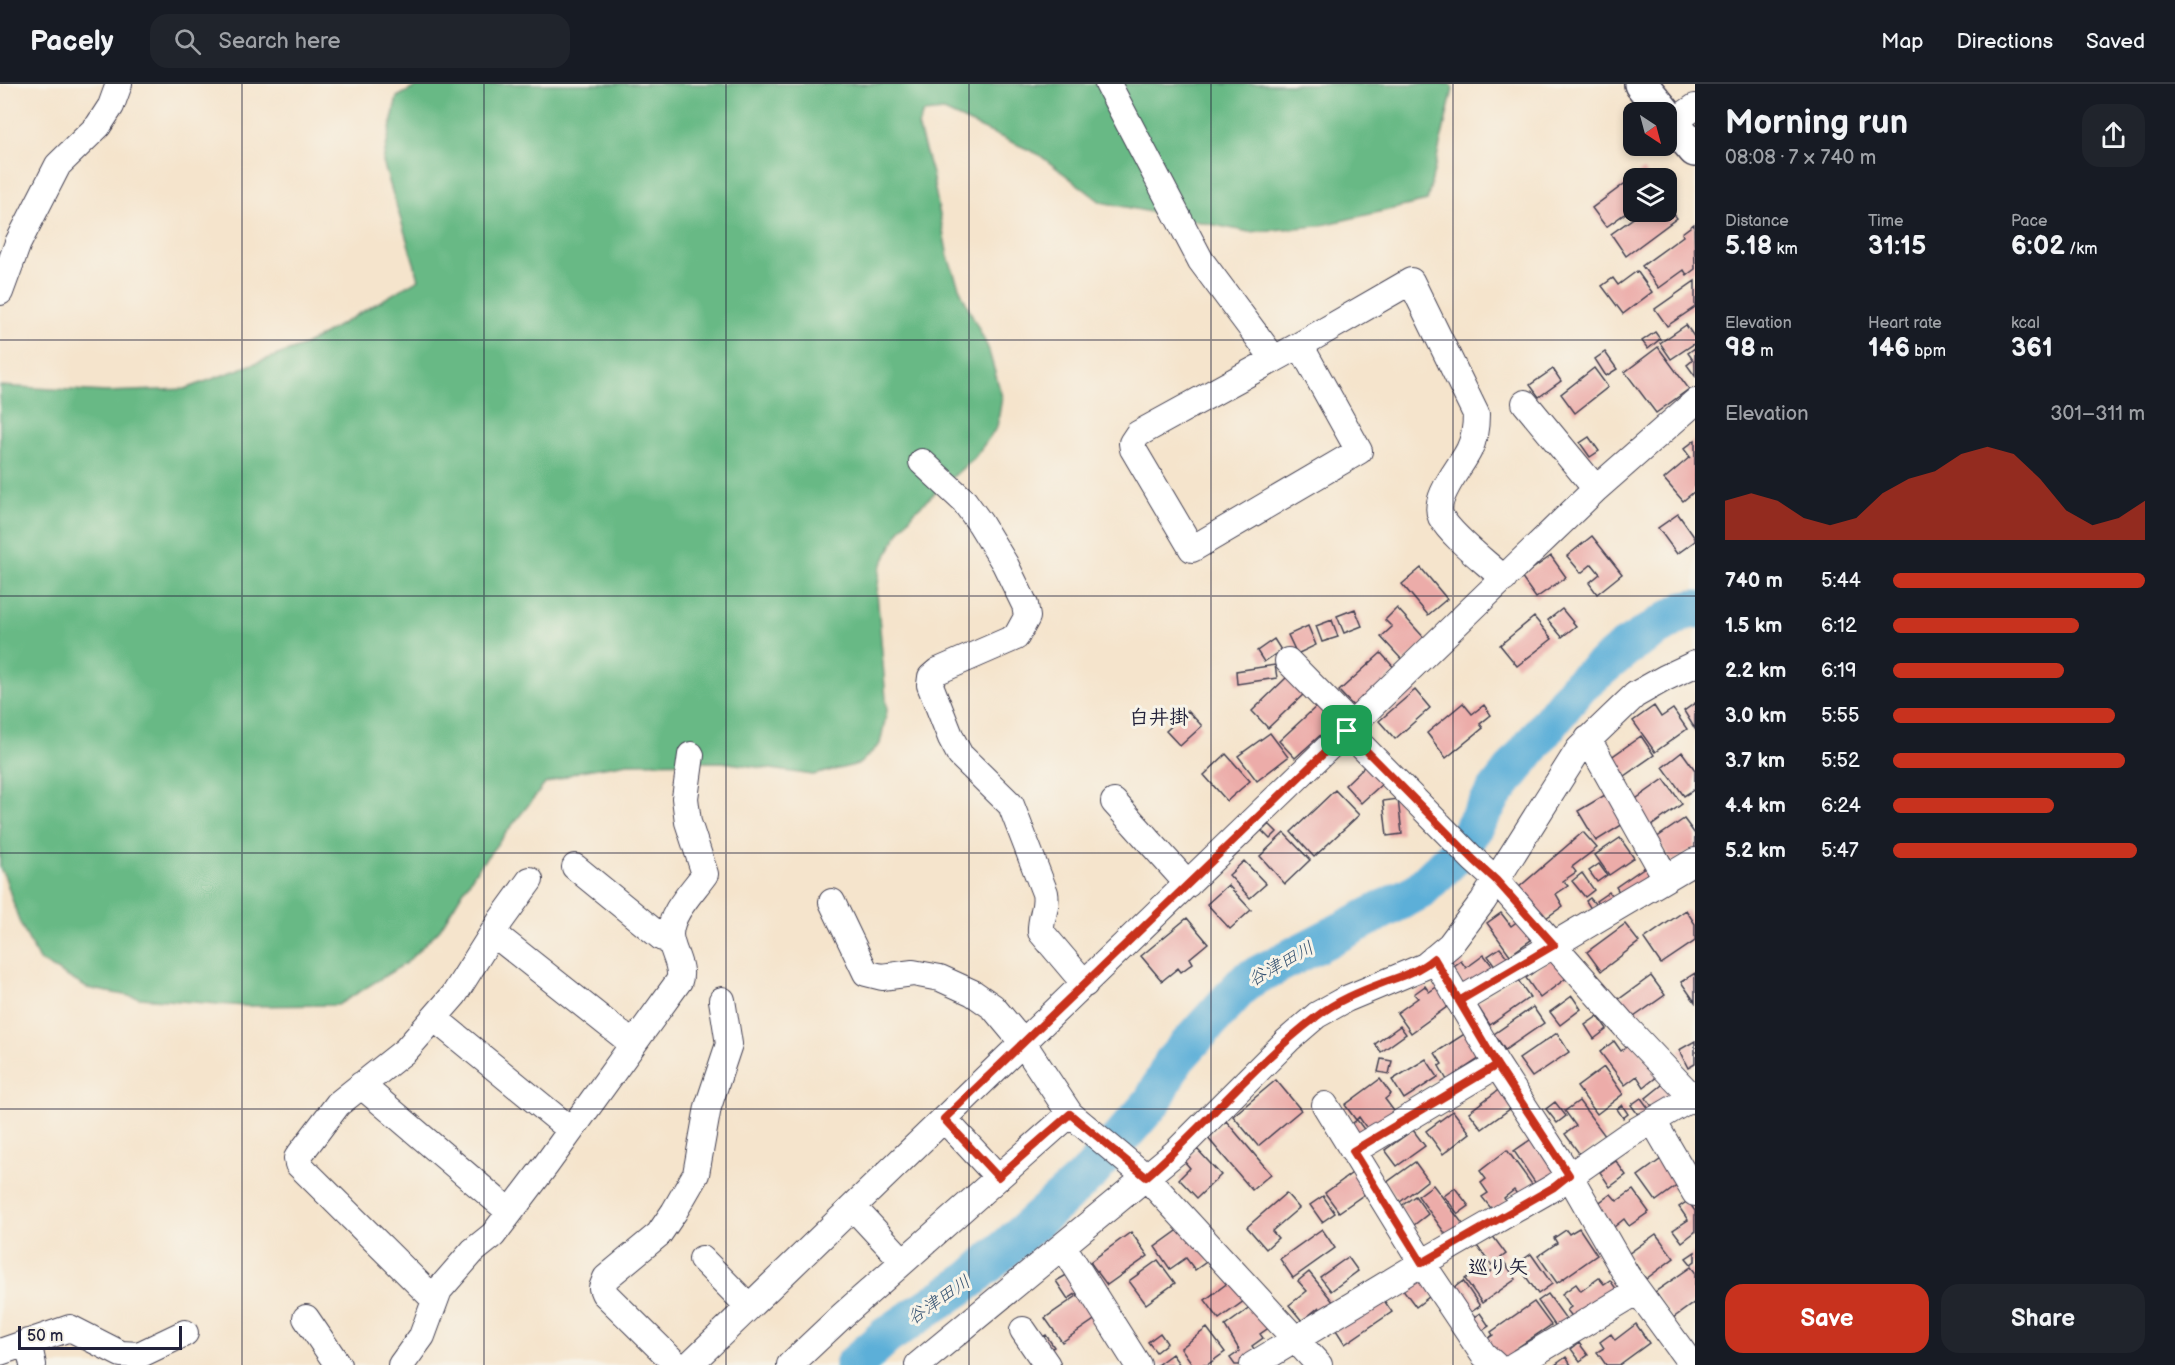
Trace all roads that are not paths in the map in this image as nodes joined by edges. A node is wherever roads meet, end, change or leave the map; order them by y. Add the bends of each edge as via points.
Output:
1 (119, 84) edge
2 (1108, 84) edge
3 (1641, 84) edge
4 (1661, 102) edge
5 (1677, 119) edge
6 (1695, 150) edge
7 (0, 292) edge
8 (1299, 345) junction
9 (1274, 359) junction
10 (1525, 403) dead end
11 (1694, 405) edge
12 (922, 462) dead end
13 (1596, 489) junction
14 (1504, 579) junction
15 (1288, 661) dead end
16 (1695, 664) edge
17 (1350, 729) junction
18 (1588, 739) junction
19 (691, 755) dead end
20 (1114, 802) dead end
21 (1695, 861) edge
22 (575, 867) dead end
23 (1666, 878) junction
24 (530, 880) dead end
25 (1496, 880) junction
26 (1188, 884) junction
27 (832, 902) dead end
28 (493, 933) junction
29 (670, 936) junction
30 (1554, 945) junction
31 (1434, 958) junction
32 (1085, 984) junction
33 (722, 1000) dead end
34 (1459, 1001) junction
35 (434, 1018) junction
36 (1023, 1043) junction
37 (633, 1044) junction
38 (1497, 1065) junction
39 (361, 1085) junction
40 (1693, 1096) edge
41 (1325, 1105) dead end
42 (944, 1119) junction
43 (1076, 1119) junction
44 (1653, 1121) junction
45 (571, 1130) junction
46 (1353, 1151) junction
47 (1137, 1170) junction
48 (1569, 1175) junction
49 (998, 1177) junction
50 (1695, 1193) edge
51 (853, 1207) junction
52 (510, 1212) junction
53 (1063, 1246) junction
54 (702, 1259) dead end
55 (903, 1261) junction
56 (1422, 1263) junction
57 (1638, 1291) junction
58 (435, 1300) junction
59 (749, 1307) junction
60 (306, 1318) dead end
61 (1023, 1330) dead end
62 (185, 1333) dead end
63 (1296, 1340) junction
64 (0, 1352) edge
65 (31, 1354) edge
66 (123, 1360) edge
67 (338, 1365) edge
68 (401, 1365) edge
69 (676, 1365) edge
70 (689, 1365) edge
71 (790, 1365) edge
72 (918, 1365) edge
73 (1047, 1365) edge
74 (1138, 1365) edge
75 (1253, 1365) edge
76 (1319, 1365) edge
77 (1495, 1365) edge
78 (1515, 1365) edge
79 (1692, 1365) edge

1 - 7 street via 98,126 58,165 18,243
2 - 9 street via 1201,261
3 - 4 street
5 - 6 street
8 - 9 street
8 - 9 street via 1359,452 1192,549 1132,443 1138,434
8 - 14 street via 1411,281 1476,414 1470,450 1438,509 1452,531
10 - 13 street
11 - 13 street
12 - 32 street via 964,501 980,524 1005,564 1027,617 1016,637 938,671 930,685 960,755 1011,805 1045,893 1047,904 1041,932
13 - 14 street
14 - 17 street
15 - 17 street
16 - 18 street via 1635,695
17 - 25 street via 1418,804
17 - 26 street
18 - 23 street
18 - 25 street
19 - 29 street via 685,798 688,822 705,874 673,920
20 - 26 street
21 - 23 street
22 - 29 street via 662,938
23 - 30 street
24 - 28 street
25 - 30 street
25 - 31 street via 1450,945
26 - 32 street
27 - 36 street via 866,973 882,977 913,973 940,978 993,1007
28 - 35 street
28 - 37 street
29 - 37 street via 681,974 679,981
30 - 34 street
30 - 40 street
31 - 34 street
31 - 47 street via 1410,974 1317,1015 1174,1153
32 - 36 street
33 - 69 street via 729,1044 708,1107 696,1174 659,1234 606,1278 602,1288
34 - 38 street
35 - 39 street via 406,1050
35 - 45 street
36 - 42 street
36 - 43 street
37 - 45 street
38 - 46 street
38 - 48 street
39 - 52 street
39 - 58 street via 338,1104 297,1158 298,1164
40 - 44 street
41 - 46 street
42 - 49 street
42 - 51 street
43 - 47 street
43 - 49 street
44 - 48 street
44 - 50 street
45 - 52 street
46 - 56 street
47 - 53 street
47 - 63 street
48 - 56 street
48 - 57 street
49 - 55 street
51 - 55 street
51 - 59 street
52 - 58 street via 493,1235 454,1270
53 - 72 street
53 - 74 street
54 - 59 street
55 - 71 street
56 - 63 street
56 - 77 street via 1483,1354
57 - 78 street
57 - 79 street
58 - 68 street via 422,1335
59 - 70 street
60 - 67 street
61 - 73 street
62 - 66 street
63 - 75 street
63 - 76 street
64 - 65 street
65 - 66 street via 70,1328

